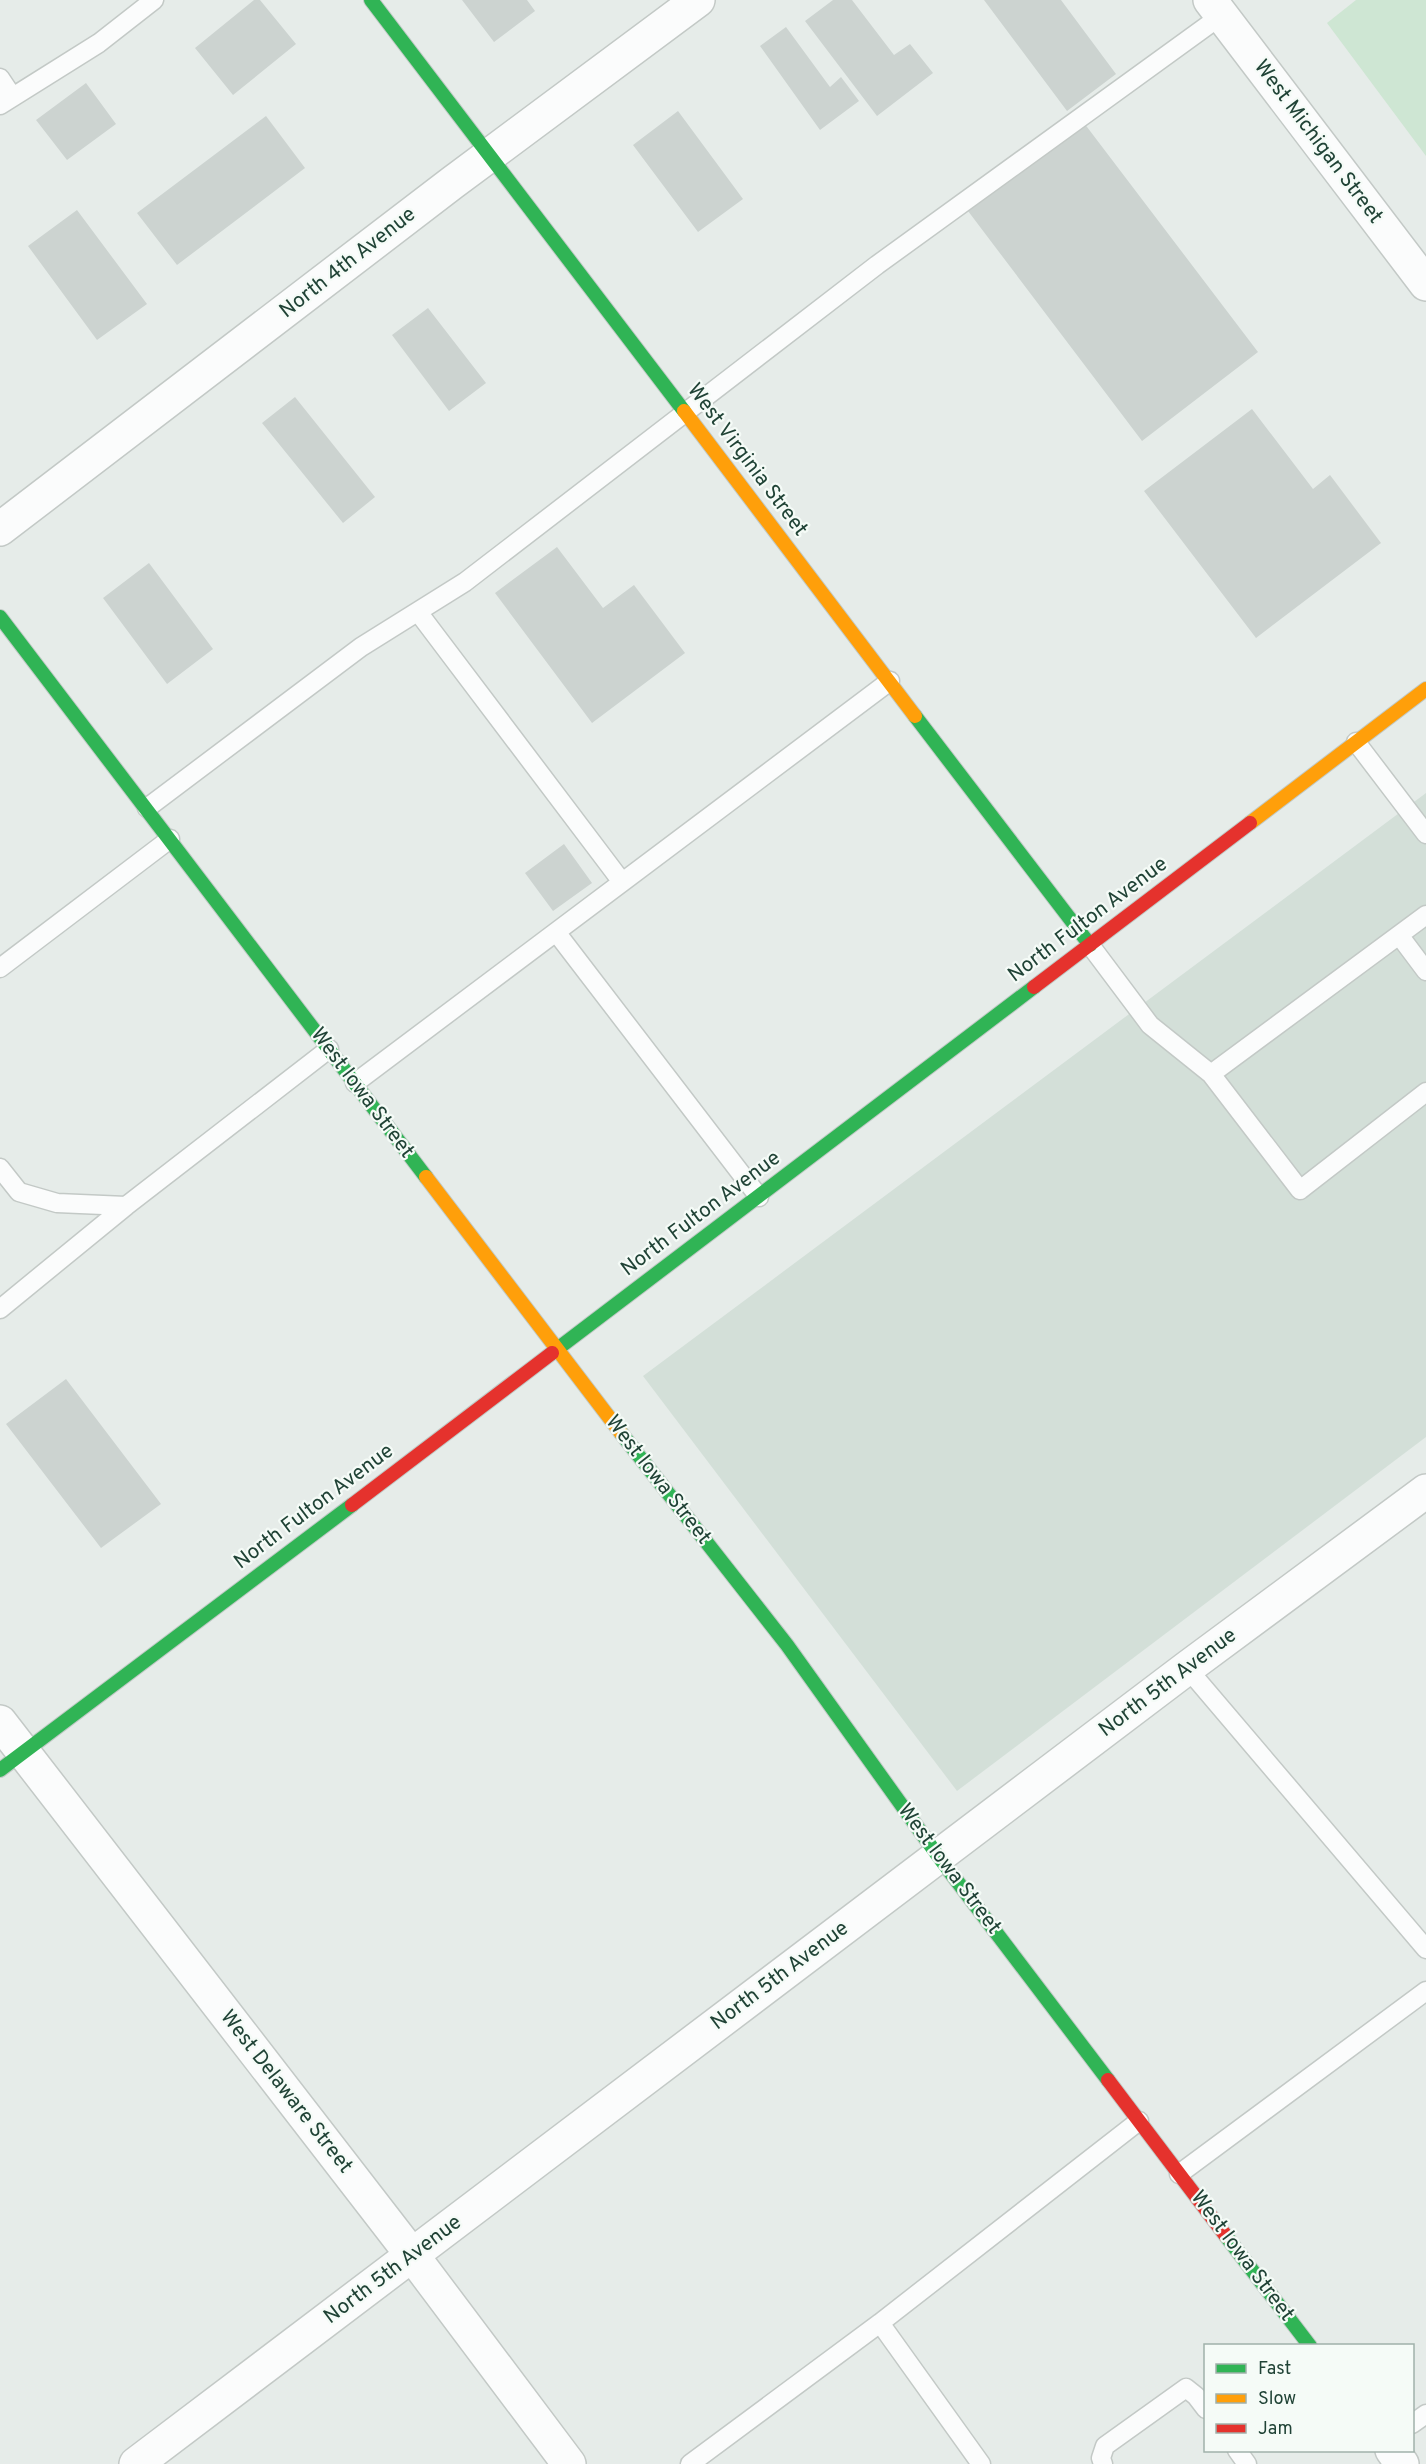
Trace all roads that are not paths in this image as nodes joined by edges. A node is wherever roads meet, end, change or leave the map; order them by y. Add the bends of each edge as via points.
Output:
1 (154, 0) edge
2 (371, 0) edge
3 (698, 0) edge
4 (1216, 7) edge
5 (0, 78) edge
6 (6, 100) edge
7 (490, 156) junction
8 (1426, 284) edge
9 (686, 414) junction
10 (0, 529) edge
11 (418, 612) junction
12 (0, 617) edge
13 (890, 681) junction
14 (1426, 689) edge
15 (1356, 742) junction
16 (147, 808) junction
17 (1426, 834) edge
18 (170, 839) junction
19 (622, 882) junction
20 (1426, 915) edge
21 (556, 932) junction
22 (1399, 935) junction
23 (1090, 945) junction
24 (0, 969) edge
25 (1426, 970) edge
26 (329, 1049) junction
27 (1211, 1074) junction
28 (355, 1083) junction
29 (1426, 1092) edge
30 (0, 1168) edge
31 (759, 1197) junction
32 (126, 1206) junction
33 (0, 1309) edge
34 (557, 1350) junction
35 (1426, 1491) edge
36 (1187, 1668) junction
37 (0, 1722) edge
38 (12, 1761) edge
39 (938, 1856) junction
40 (1426, 1949) edge
41 (1426, 1992) edge
42 (1139, 2121) junction
43 (1179, 2174) junction
44 (412, 2255) junction
45 (880, 2323) junction
46 (1308, 2344) edge
47 (1204, 2407) edge
48 (1426, 2414) edge
49 (1414, 2423) edge
50 (1238, 2452) edge
51 (1393, 2452) edge
52 (136, 2464) edge
53 (569, 2464) edge
54 (690, 2464) edge
55 (981, 2464) edge
56 (1103, 2464) edge
57 (1247, 2464) edge
58 (1402, 2464) edge

1 - 6 lane via 99,43
2 - 7 street, West Virginia Street
3 - 7 street, North 4th Avenue
4 - 8 street, West Michigan Street
4 - 9 lane
5 - 6 lane
7 - 9 street, West Virginia Street
7 - 10 street, North 4th Avenue
9 - 11 lane via 465,582
9 - 13 street, West Virginia Street
11 - 16 lane via 361,647
11 - 19 lane
12 - 16 street, West Iowa Street
13 - 19 lane
13 - 23 street, West Virginia Street
14 - 15 street, North Fulton Avenue
15 - 17 lane
15 - 23 street, North Fulton Avenue
16 - 18 street, West Iowa Street
18 - 24 lane
18 - 26 street, West Iowa Street
19 - 21 lane
20 - 22 lane
21 - 28 lane
21 - 31 lane
22 - 25 lane
22 - 27 lane
23 - 27 lane via 1150,1025
23 - 31 street, North Fulton Avenue
26 - 28 street, West Iowa Street
26 - 32 lane
27 - 29 lane via 1300,1190
28 - 34 street, West Iowa Street
30 - 32 lane via 19,1192 57,1203
31 - 34 street, North Fulton Avenue
32 - 33 lane
34 - 38 street, North Fulton Avenue
34 - 39 street, West Iowa Street via 787,1645
35 - 36 street, North 5th Avenue
36 - 39 street, North 5th Avenue
36 - 40 lane
37 - 38 street, West Delaware Street
38 - 44 street, West Delaware Street
39 - 42 street, West Iowa Street
39 - 44 street, North 5th Avenue
41 - 43 lane
42 - 43 street, West Iowa Street
42 - 45 lane
43 - 46 street, West Iowa Street
44 - 52 street, North 5th Avenue
44 - 53 street, West Delaware Street
45 - 54 lane
45 - 55 lane
47 - 56 lane via 1186,2388 1105,2446
48 - 49 lane
50 - 57 lane
51 - 58 street

